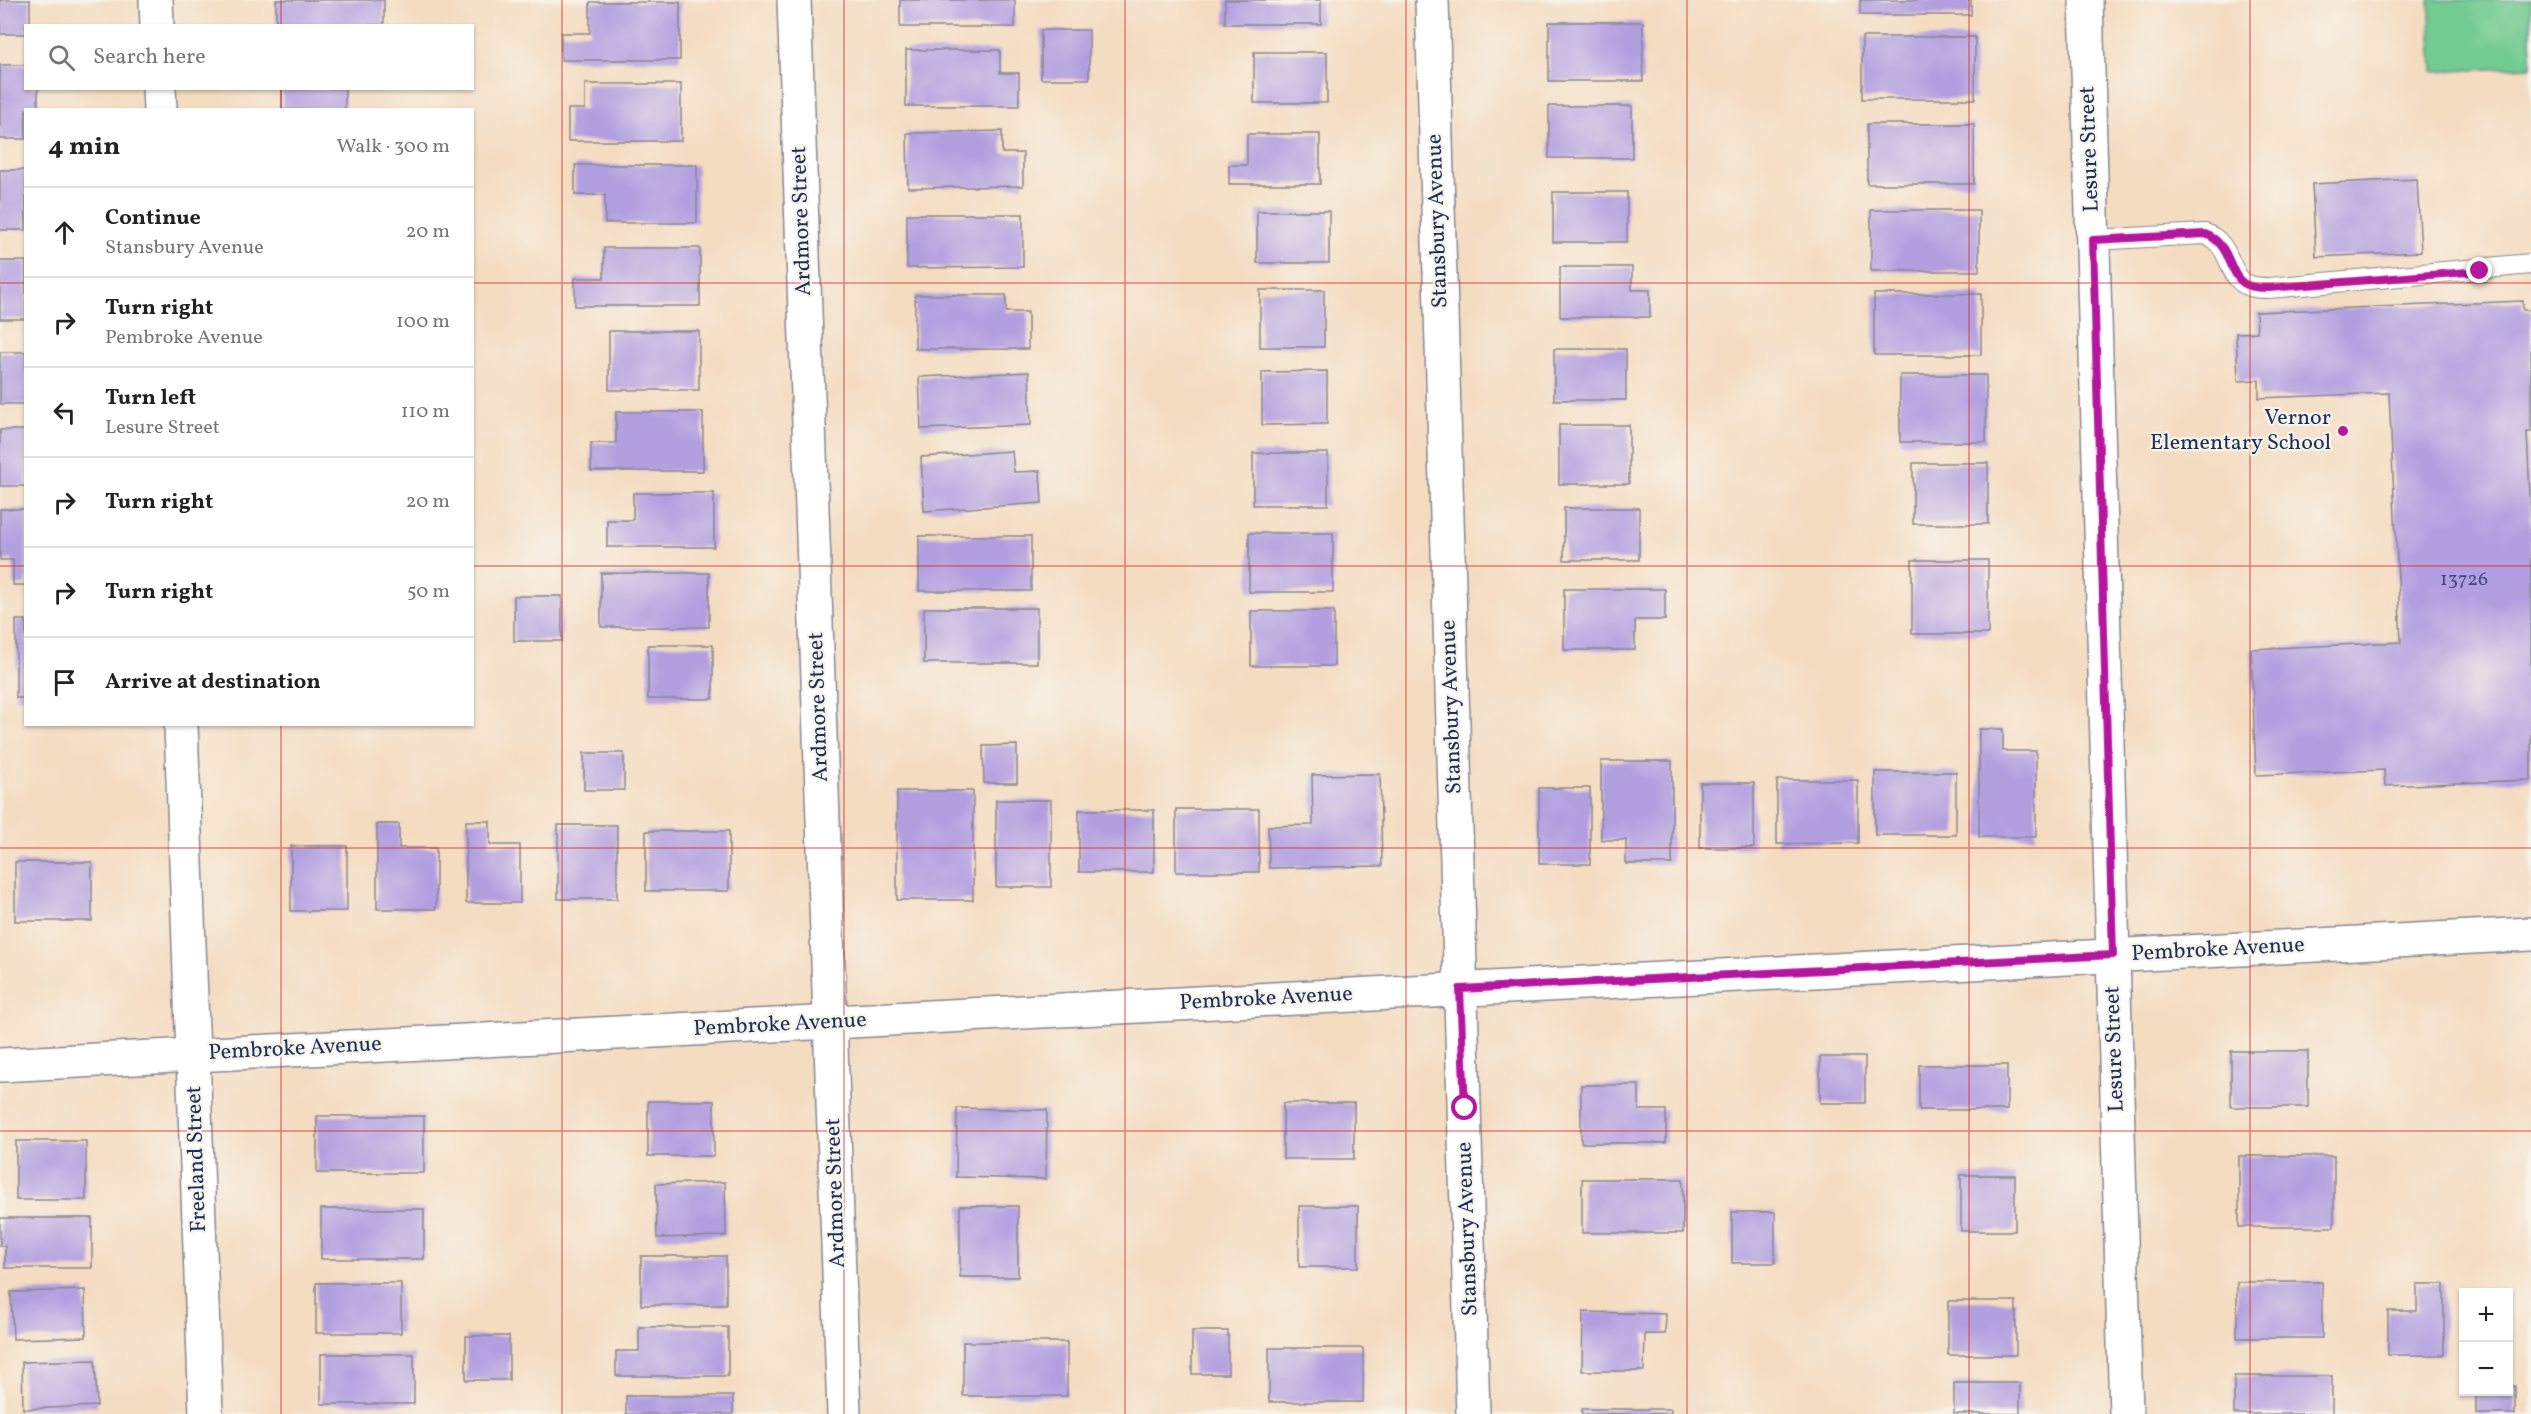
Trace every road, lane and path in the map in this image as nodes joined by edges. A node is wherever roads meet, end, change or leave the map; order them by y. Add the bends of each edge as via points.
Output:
1 (156, 0) edge
2 (794, 0) edge
3 (1432, 0) edge
4 (2086, 0) edge
5 (157, 24) edge
6 (159, 90) edge
7 (160, 108) edge
8 (2093, 240) junction
9 (2531, 264) edge
10 (181, 726) edge
11 (2531, 934) edge
12 (2113, 955) junction
13 (1460, 989) junction
14 (830, 1022) junction
15 (193, 1054) junction
16 (0, 1065) edge
17 (206, 1414) edge
18 (844, 1414) edge
19 (1473, 1414) edge
20 (2126, 1414) edge

1 - 5 street
2 - 14 street, Ardmore Street
3 - 13 street, Stansbury Avenue
4 - 8 street, Lesure Street
6 - 7 street
8 - 9 lane via 2205,234 2223,246 2235,274 2247,286 2269,288
8 - 12 street, Lesure Street
10 - 15 street, Freeland Street
11 - 12 street, Pembroke Avenue
12 - 13 street, Pembroke Avenue
12 - 20 street, Lesure Street
13 - 14 street, Pembroke Avenue
13 - 19 street, Stansbury Avenue
14 - 15 street, Pembroke Avenue
14 - 18 street, Ardmore Street
15 - 16 street, Pembroke Avenue
15 - 17 street, Freeland Street

